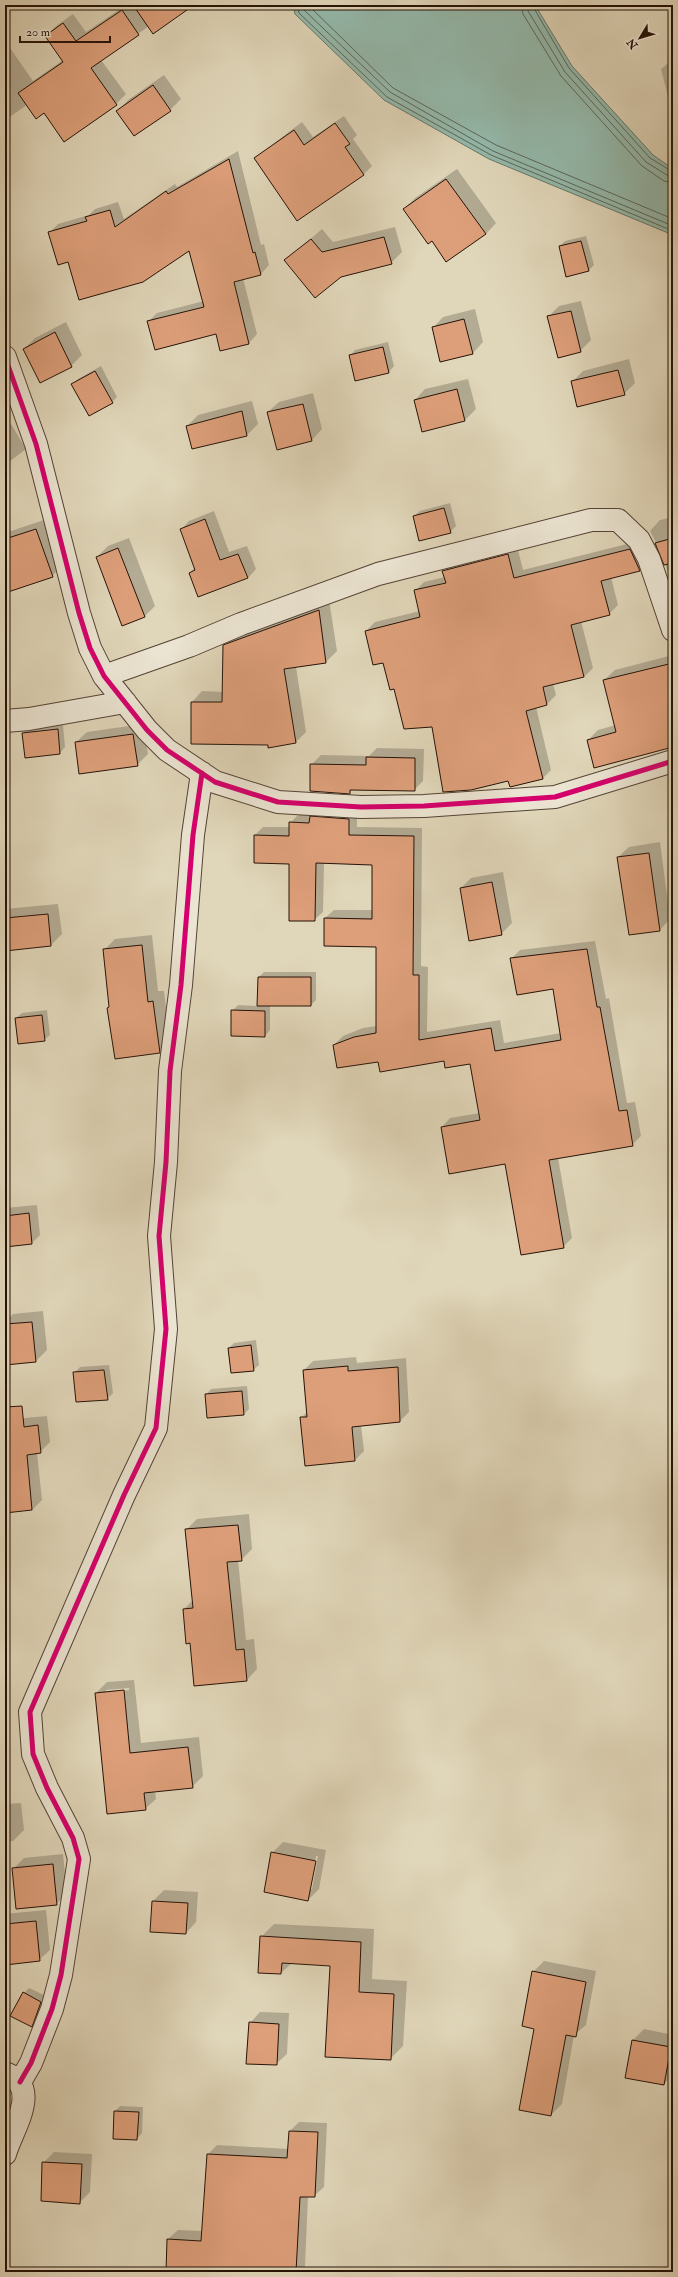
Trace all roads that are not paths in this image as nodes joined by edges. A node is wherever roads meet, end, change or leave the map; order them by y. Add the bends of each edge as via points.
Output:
1 (5, 357) edge
2 (673, 630) edge
3 (104, 676) junction
4 (125, 702) junction
5 (5, 721) edge
6 (673, 761) edge
7 (202, 773) junction
8 (12, 2078) edge
9 (5, 2154) edge

1 - 3 street via 36,444 79,614 90,648
2 - 3 street via 649,559 639,540 618,520 591,520 378,574
3 - 4 street
4 - 5 street
4 - 7 street via 167,750
6 - 7 street via 555,797 416,807 278,802 215,782
7 - 8 street via 192,843 181,985 170,1071 166,1162 158,1236 166,1329 156,1428 124,1495 30,1712 33,1754 73,1838 79,1860 61,1975 52,2009 31,2063
8 - 9 street via 24,2095 24,2107

